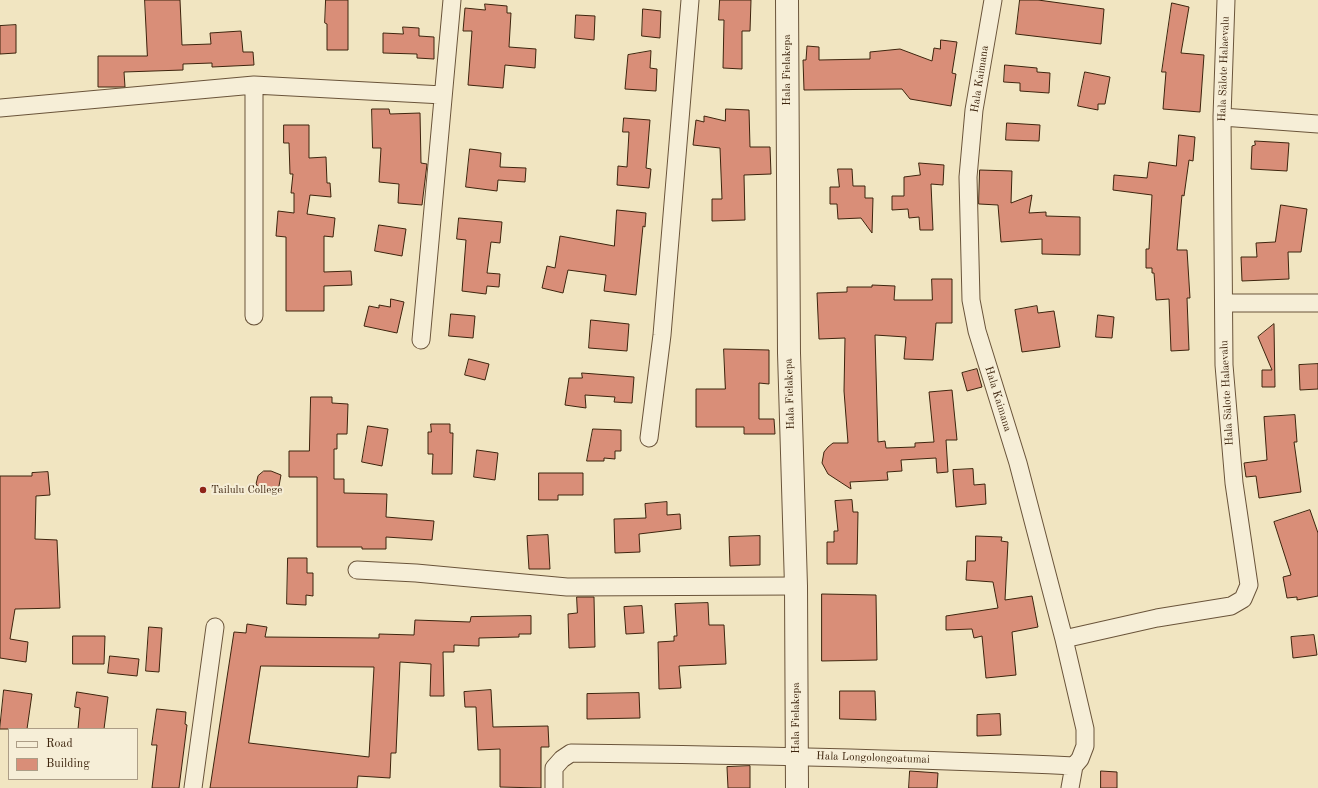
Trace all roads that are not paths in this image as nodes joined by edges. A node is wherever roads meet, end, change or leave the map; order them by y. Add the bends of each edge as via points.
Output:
1 (452, 0) edge
2 (690, 0) edge
3 (787, 0) edge
4 (993, 0) edge
5 (1226, 0) edge
6 (254, 85) junction
7 (443, 95) junction
8 (0, 108) edge
9 (1222, 117) junction
10 (1318, 124) edge
11 (1224, 303) junction
12 (1318, 303) edge
13 (254, 316) dead end
14 (421, 340) dead end
15 (649, 438) dead end
16 (357, 570) dead end
17 (796, 586) junction
18 (215, 627) dead end
19 (1064, 639) junction
20 (796, 756) junction
21 (1074, 766) junction
22 (193, 788) edge
23 (554, 788) edge
24 (796, 788) edge
25 (1070, 788) edge

1 - 7 street
2 - 15 street via 662,335
3 - 17 street, Hala Fielakepa via 789,353
4 - 19 street, Hala Kaimana via 974,110 968,177 971,300 977,331 1018,463
5 - 9 street, Hala Sālote Halaevalu
6 - 7 street
6 - 8 street
6 - 13 street
7 - 14 street
9 - 10 street
9 - 11 street, Hala Sālote Halaevalu
11 - 12 street
11 - 19 street, Hala Sālote Halaevalu via 1224,364 1234,483 1249,585 1243,599 1231,606 1157,618
16 - 17 street via 567,587
17 - 20 street, Hala Fielakepa
18 - 22 street
19 - 21 street, Hala Kaimana via 1085,729 1085,746
20 - 21 street, Hala Longolongoatumai
20 - 23 street, Hala Longolongoatumai via 571,753 554,768
20 - 24 street, Hala Fielakepa
21 - 25 street, Hala Kaimana

